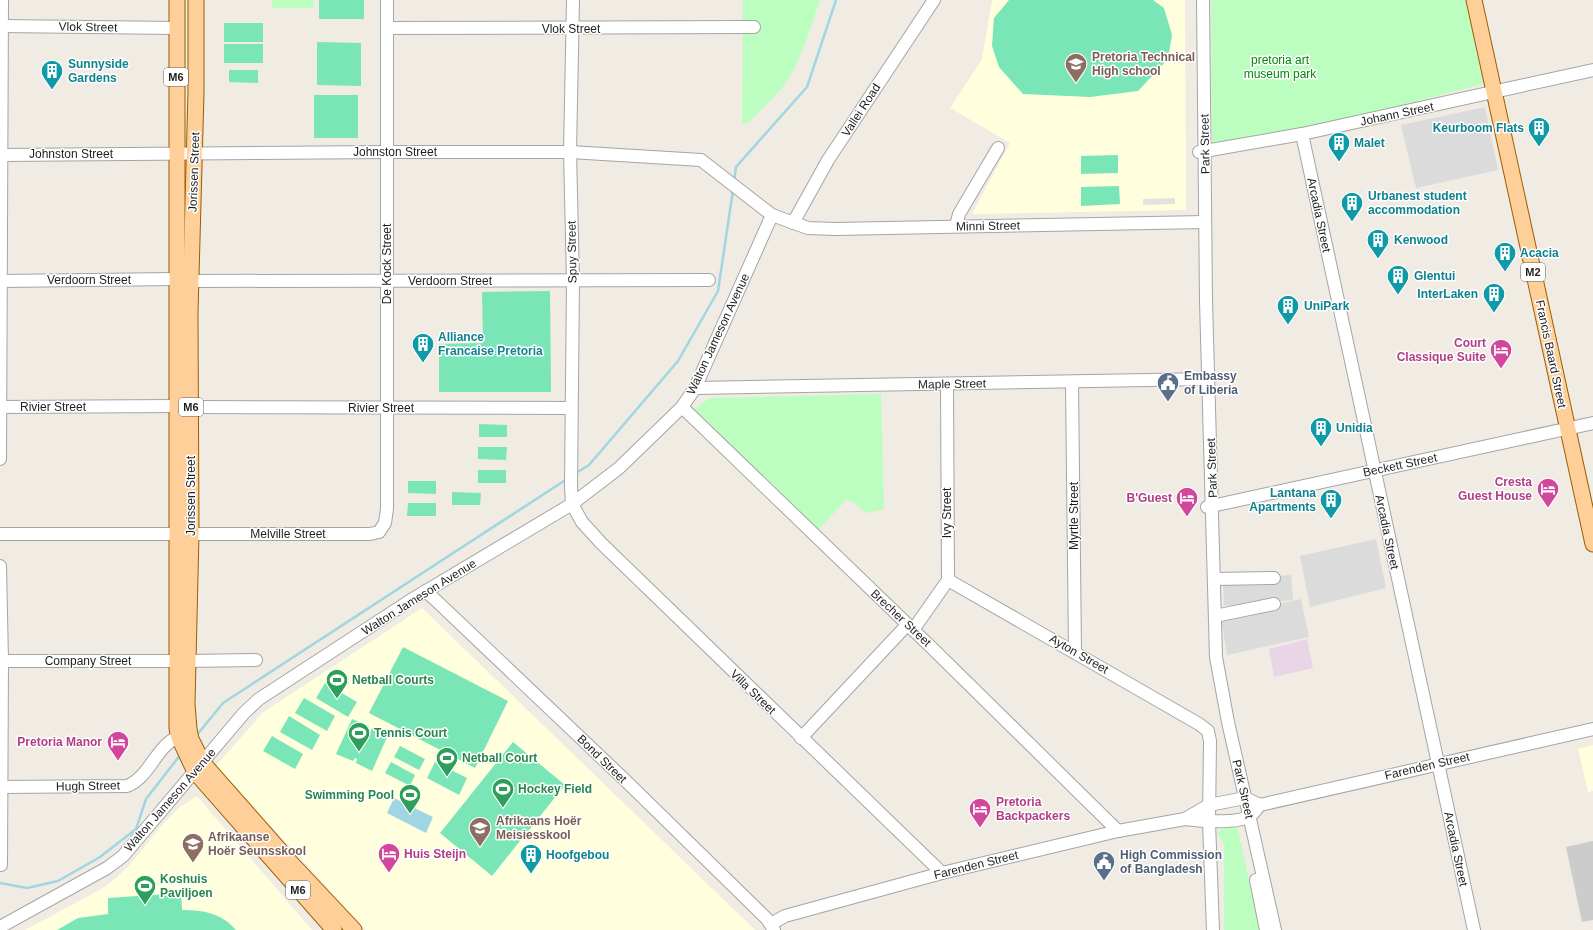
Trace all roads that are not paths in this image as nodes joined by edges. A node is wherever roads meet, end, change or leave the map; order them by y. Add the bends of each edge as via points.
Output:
1 (2, 0) edge
2 (177, 0) edge
3 (196, 0) edge
4 (387, 0) edge
5 (573, 0) edge
6 (934, 0) edge
7 (1197, 0) edge
8 (1203, 0) edge
9 (1474, 0) edge
10 (1, 26) edge
11 (754, 27) dead end
12 (177, 28) junction
13 (387, 28) junction
14 (572, 29) junction
15 (1593, 70) edge
16 (1493, 92) junction
17 (1302, 134) junction
18 (998, 148) dead end
19 (387, 152) junction
20 (570, 152) junction
21 (1202, 152) junction
22 (186, 153) junction
23 (1, 155) edge
24 (772, 215) junction
25 (1203, 222) junction
26 (793, 223) junction
27 (956, 226) junction
28 (0, 280) edge
29 (184, 280) junction
30 (709, 280) dead end
31 (387, 281) junction
32 (573, 281) junction
33 (1206, 380) junction
34 (1072, 382) junction
35 (947, 384) junction
36 (696, 388) junction
37 (184, 406) junction
38 (0, 407) edge
39 (682, 407) junction
40 (387, 408) junction
41 (571, 408) junction
42 (1593, 423) edge
43 (1567, 428) junction
44 (0, 459) edge
45 (1374, 471) junction
46 (572, 504) junction
47 (1210, 507) junction
48 (382, 528) joint
49 (0, 534) edge
50 (184, 534) junction
51 (1593, 544) edge
52 (0, 566) edge
53 (1274, 578) dead end
54 (1215, 579) junction
55 (948, 580) junction
56 (426, 591) junction
57 (1274, 604) dead end
58 (1215, 616) junction
59 (910, 627) junction
60 (1075, 651) junction
61 (256, 660) dead end
62 (1, 661) edge
63 (182, 661) junction
64 (1593, 729) edge
65 (182, 734) junction
66 (801, 738) junction
67 (1438, 764) junction
68 (198, 765) junction
69 (1, 788) edge
70 (1241, 799) junction
71 (1209, 805) junction
72 (1260, 805) junction
73 (1246, 817) junction
74 (1184, 819) junction
75 (1209, 822) junction
76 (1118, 831) junction
77 (1, 865) dead end
78 (942, 873) junction
79 (0, 927) edge
80 (772, 927) edge
81 (334, 930) edge
82 (354, 930) edge
83 (1213, 930) edge
84 (1266, 930) edge
85 (1275, 930) edge
86 (1474, 930) edge

1 - 10 street
2 - 12 main road, Jorissen Street / M6
3 - 22 main road, Jorissen Street / M6 via 196,92
4 - 13 street, De Kock Street
5 - 14 street, Spuy Street
6 - 26 street, Vallei Road via 828,160
7 - 21 street, Park Street
8 - 21 street, Park Street
9 - 16 main road, Francis Baard Street / M2
10 - 12 street, Vlok Street
10 - 23 street
11 - 14 street, Vlok Street
12 - 22 main road, Jorissen Street / M6
13 - 14 street, Vlok Street
13 - 19 street, De Kock Street
14 - 20 street, Spuy Street
15 - 16 street, Johann Street
16 - 17 street, Johann Street
16 - 43 main road, Francis Baard Street / M2
17 - 21 street, Johann Street
17 - 45 street, Arcadia Street
18 - 27 street via 959,214
19 - 20 street, Johnston Street
19 - 22 street, Johnston Street
19 - 31 street, De Kock Street
20 - 24 street, Johnston Street via 701,160
20 - 32 street, Spuy Street
21 - 25 street, Park Street
22 - 23 street, Johnston Street
22 - 29 main road, Jorissen Street / M6
22 - 29 main road, Jorissen Street / M6 via 177,245
23 - 28 street
24 - 26 street, Minni Street
24 - 36 street, Walton Jameson Avenue
25 - 27 street, Minni Street
25 - 33 street, Park Street
26 - 27 street, Minni Street via 808,228 828,229
28 - 29 street, Verdoorn Street
28 - 38 street
29 - 31 street, Verdoorn Street
29 - 37 main road, Jorissen Street / M6
30 - 32 street, Verdoorn Street
31 - 32 street, Verdoorn Street
31 - 40 street, De Kock Street
32 - 41 street, Spuy Street
33 - 34 street, Maple Street
33 - 47 street, Park Street
34 - 35 street, Maple Street
34 - 60 street, Myrtle Street
35 - 36 street, Maple Street
35 - 55 street, Ivy Street
36 - 39 street, Walton Jameson Avenue
37 - 38 street, Rivier Street
37 - 40 street, Rivier Street
37 - 50 main road, Jorissen Street / M6
38 - 44 street
39 - 46 street, Walton Jameson Avenue via 619,468
39 - 59 street, Brecher Street
40 - 41 street, Rivier Street
40 - 48 street, De Kock Street via 387,509
41 - 46 street, Spuy Street
42 - 43 street, Beckett Street
43 - 45 street, Beckett Street
43 - 51 main road, Francis Baard Street / M2
45 - 47 street, Beckett Street
45 - 67 street, Arcadia Street
46 - 56 street, Walton Jameson Avenue
46 - 66 street, Villa Street via 582,522 601,543
47 - 54 street, Park Street
47 - 70 street, Park Street via 1210,668
48 - 50 street, Melville Street via 377,533 370,534
49 - 50 street, Melville Street
50 - 63 main road, Jorissen Street / M6
52 - 62 street
53 - 54 street
54 - 58 street, Park Street
55 - 59 street
55 - 60 street, Ayton Street
56 - 68 street, Walton Jameson Avenue via 259,699
56 - 80 street, Bond Street via 621,777
57 - 58 street
58 - 70 street, Park Street via 1219,679
59 - 66 street
59 - 76 street, Brecher Street
60 - 71 street, Ayton Street via 1208,731
61 - 63 street, Company Street
62 - 63 street, Company Street
62 - 69 street
63 - 65 main road, Jorissen Street / M6
64 - 67 street, Farenden Street
65 - 68 main road, Jorissen Street / M6
65 - 69 street, Hugh Street via 169,741 143,774 127,786
66 - 78 street, Villa Street
67 - 72 street, Farenden Street
67 - 86 street, Arcadia Street
68 - 79 street, Walton Jameson Avenue via 123,856 107,868
68 - 81 main road, Jorissen Street / M6 via 250,837
68 - 82 main road, Jorissen Street / M6
69 - 77 street
70 - 71 street, Farenden Street
70 - 72 street
70 - 73 street, Park Street
71 - 74 street, Farenden Street
71 - 75 street
72 - 73 street
73 - 75 street, Farenden Street
73 - 84 street, Park Street
73 - 85 street, Park Street
74 - 75 street, Farenden Street
74 - 76 street, Farenden Street
75 - 83 street
76 - 78 street, Farenden Street
78 - 80 street, Farenden Street via 785,916

